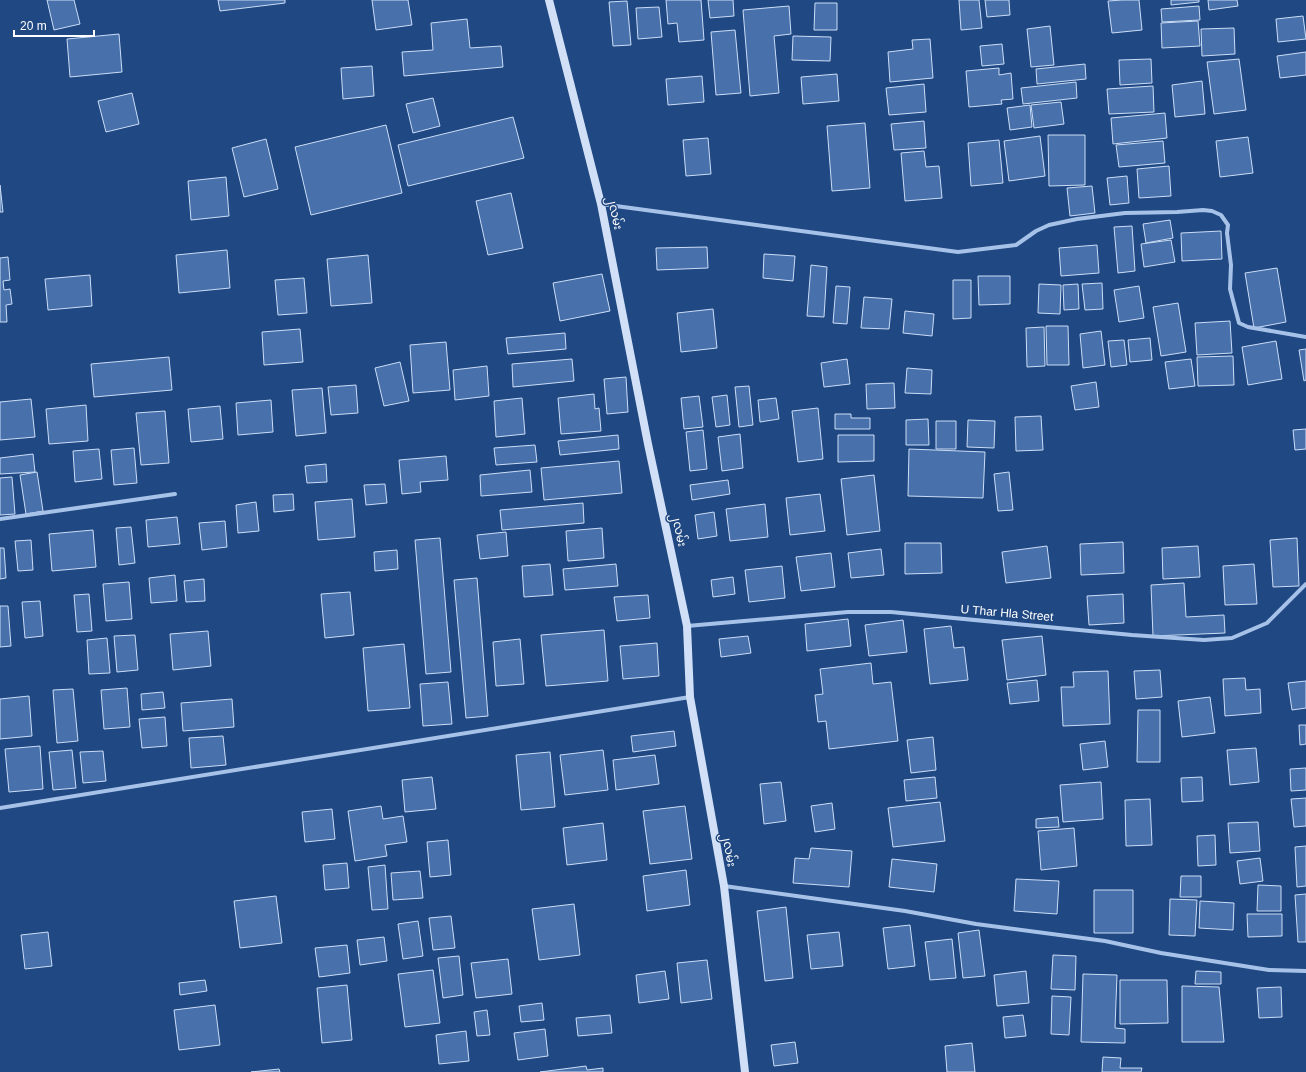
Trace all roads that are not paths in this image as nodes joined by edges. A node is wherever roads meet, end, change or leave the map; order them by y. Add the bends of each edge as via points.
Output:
1 (549, 0) edge
2 (601, 204) junction
3 (1306, 337) edge
4 (175, 494) dead end
5 (0, 519) edge
6 (1306, 584) edge
7 (687, 626) junction
8 (690, 697) junction
9 (0, 808) edge
10 (724, 886) junction
11 (1306, 971) edge
12 (745, 1072) edge

1 - 2 street, ၂လမ်း
2 - 3 street via 958,252 1016,245 1049,225 1077,219 1125,213 1212,211 1221,215 1228,225 1230,289 1240,323 1248,327
2 - 7 street, ၂လမ်း
4 - 5 street
6 - 7 street, U Thar Hla Street via 1267,623 1232,638 1204,640 891,612 848,612
7 - 8 street, ၂လမ်း
8 - 9 street
8 - 10 street, ၂လမ်း
10 - 11 street via 1105,941 1161,953 1269,970
10 - 12 street, ၂လမ်း

